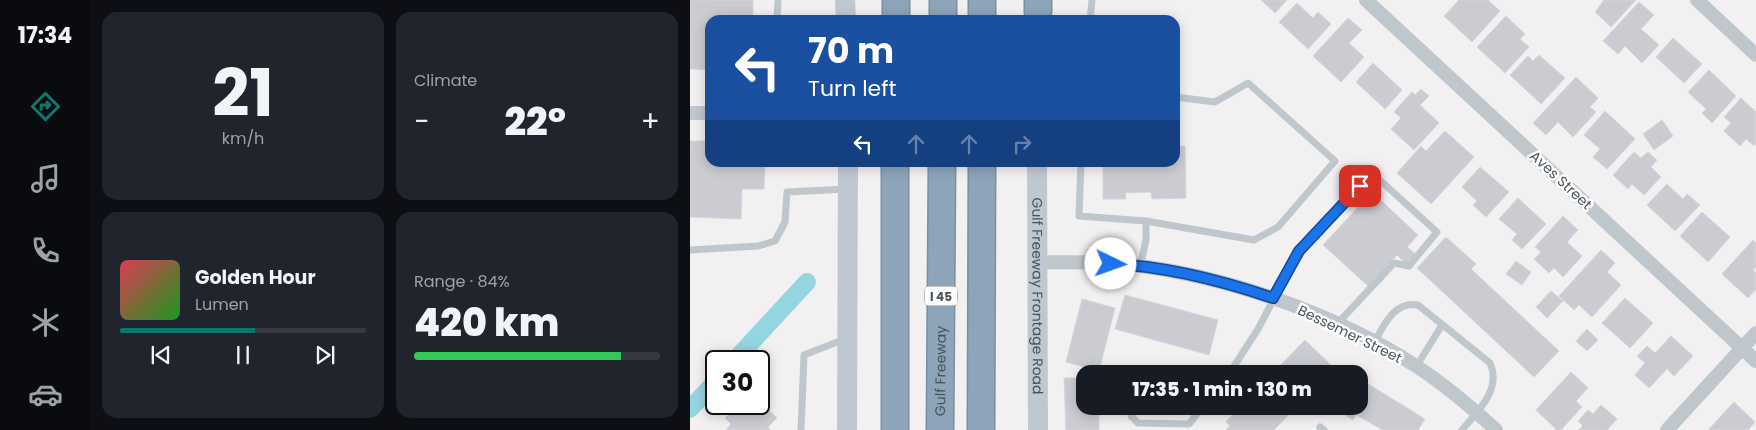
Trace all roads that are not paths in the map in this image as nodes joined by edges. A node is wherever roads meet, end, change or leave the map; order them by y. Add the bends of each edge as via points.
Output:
1 (778, 0) edge
2 (845, 0) edge
3 (896, 0) edge
4 (943, 0) edge
5 (982, 0) edge
6 (1092, 0) edge
7 (1366, 0) edge
8 (1697, 0) edge
9 (777, 15) edge
10 (846, 15) edge
11 (896, 15) edge
12 (943, 15) edge
13 (982, 15) edge
14 (1090, 15) edge
15 (1756, 55) edge
16 (1180, 97) edge
17 (690, 113) edge
18 (705, 113) edge
19 (848, 167) edge
20 (896, 167) edge
21 (942, 167) edge
22 (982, 167) edge
23 (1037, 167) edge
24 (1082, 167) edge
25 (848, 188) junction
26 (1146, 221) junction
27 (690, 250) edge
28 (1037, 262) junction
29 (1140, 267) junction
30 (1273, 298) junction
31 (1336, 325) junction
32 (1442, 325) junction
33 (1756, 333) edge
34 (848, 338) junction
35 (1374, 343) junction
36 (1742, 348) junction
37 (1756, 360) edge
38 (1234, 365) edge
39 (1416, 366) junction
40 (1476, 413) junction
41 (1131, 415) edge
42 (1196, 415) edge
43 (801, 430) edge
44 (847, 430) edge
45 (894, 430) edge
46 (940, 430) edge
47 (981, 430) edge
48 (1038, 430) edge
49 (1462, 430) edge
50 (1496, 430) edge
51 (1667, 430) edge

1 - 9 lane
2 - 10 main road
3 - 11 highway
4 - 12 highway
5 - 13 highway
6 - 14 lane
7 - 36 street, Aves Street
8 - 15 street
16 - 26 lane via 1215,102 1248,83 1335,161 1278,228 1254,240
17 - 18 street
19 - 25 main road
20 - 45 highway
21 - 46 highway, Gulf Freeway / I 45
22 - 47 highway
23 - 28 main road, Gulf Freeway Frontage Road
24 - 26 lane via 1079,216
25 - 27 lane via 787,192 785,222 775,241 758,246
25 - 34 main road
26 - 29 lane
28 - 29 street, Bessemer Street
28 - 48 main road, Gulf Freeway Frontage Road
29 - 30 street, Bessemer Street via 1240,286
30 - 31 street, Bessemer Street
30 - 31 lane via 1299,251 1372,173 1437,232 1409,266 1394,263
30 - 38 lane via 1258,329
31 - 35 street, Bessemer Street
32 - 35 lane via 1418,306 1408,303 1400,306 1385,323
32 - 39 lane
32 - 40 lane via 1490,363 1495,373 1491,392
33 - 36 street
34 - 43 lane via 804,355
34 - 44 main road
35 - 39 street, Bessemer Street
36 - 37 street, Aves Street
36 - 51 street
39 - 40 street, Bessemer Street
40 - 49 lane
40 - 50 street, Bessemer Street
41 - 42 lane via 1138,423 1188,424

